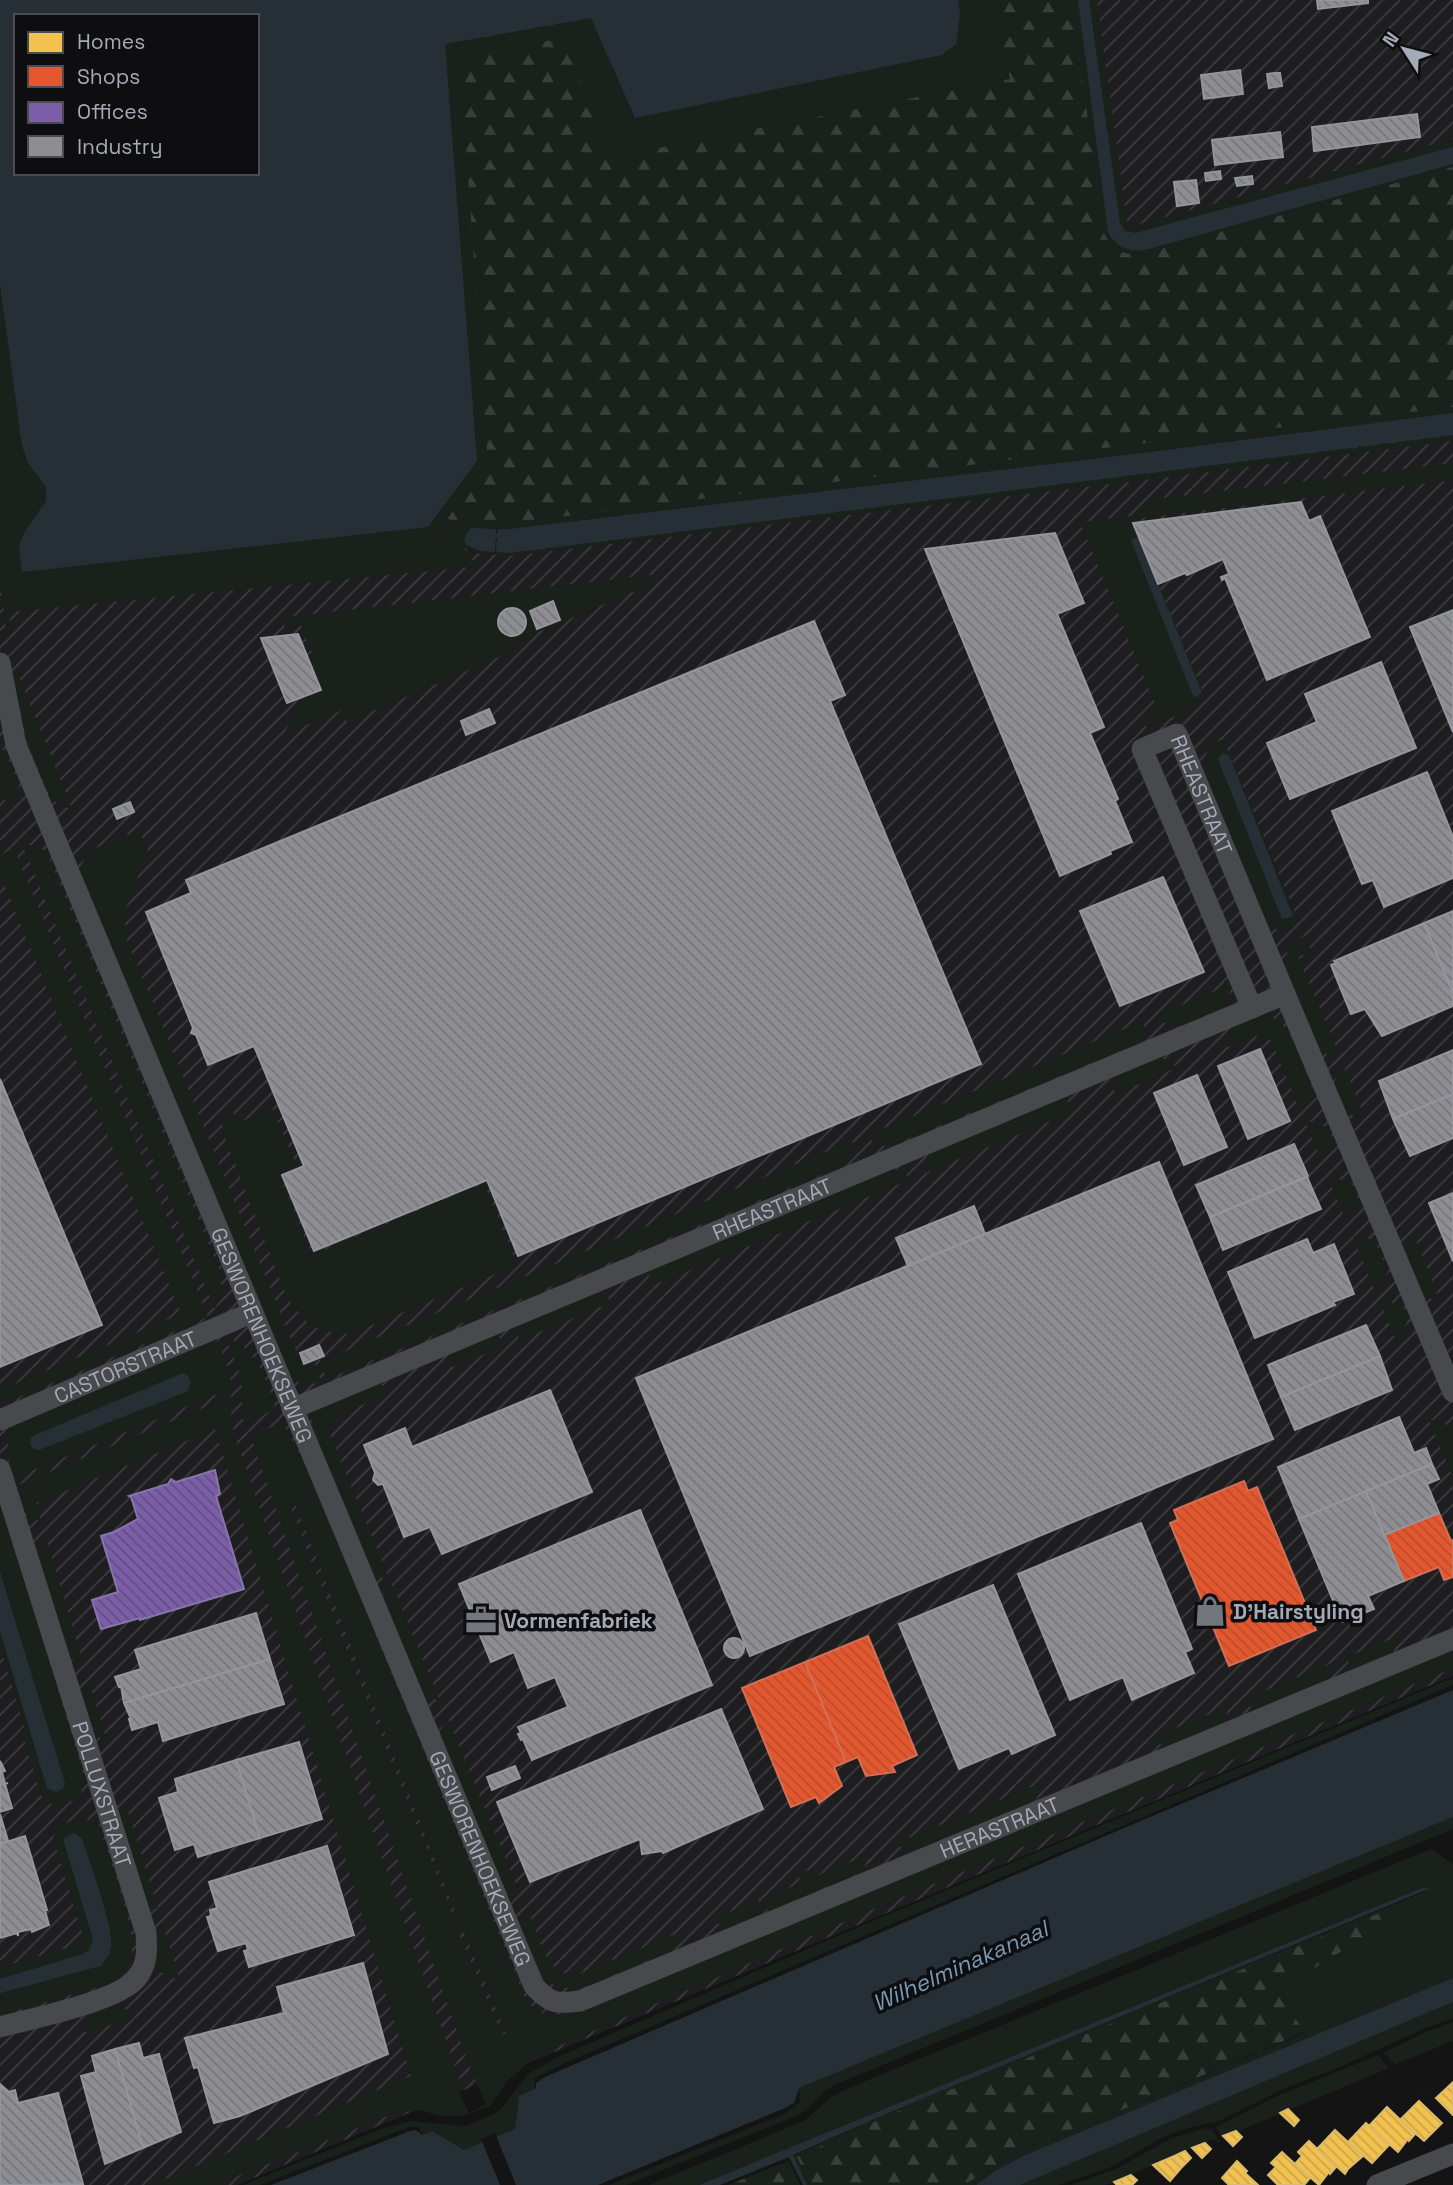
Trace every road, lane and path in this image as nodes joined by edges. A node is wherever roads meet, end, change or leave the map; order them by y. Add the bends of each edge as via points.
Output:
1 (0, 663) edge
2 (5, 715) edge
3 (1285, 994) junction
4 (1252, 1008) junction
5 (251, 1313) junction
6 (1453, 1392) edge
7 (292, 1409) junction
8 (0, 1420) edge
9 (0, 1469) edge
10 (1453, 1639) edge
11 (544, 1998) joint
12 (0, 2027) edge
13 (1453, 2154) edge
14 (1377, 2185) edge

1 - 2 street, GESWORENHOEKSEWEG
2 - 5 street, GESWORENHOEKSEWEG
3 - 4 street, RHEASTRAAT
3 - 4 street, RHEASTRAAT via 1177,734 1165,739 1142,749
3 - 6 street, RHEASTRAAT
4 - 7 street, RHEASTRAAT
5 - 7 street, GESWORENHOEKSEWEG
5 - 8 street, CASTORSTRAAT
7 - 11 street, GESWORENHOEKSEWEG via 534,1986
9 - 12 street, POLLUXSTRAAT via 147,1948 146,1962 126,1989
10 - 11 street, HERASTRAAT via 580,2001 560,2004
13 - 14 street

